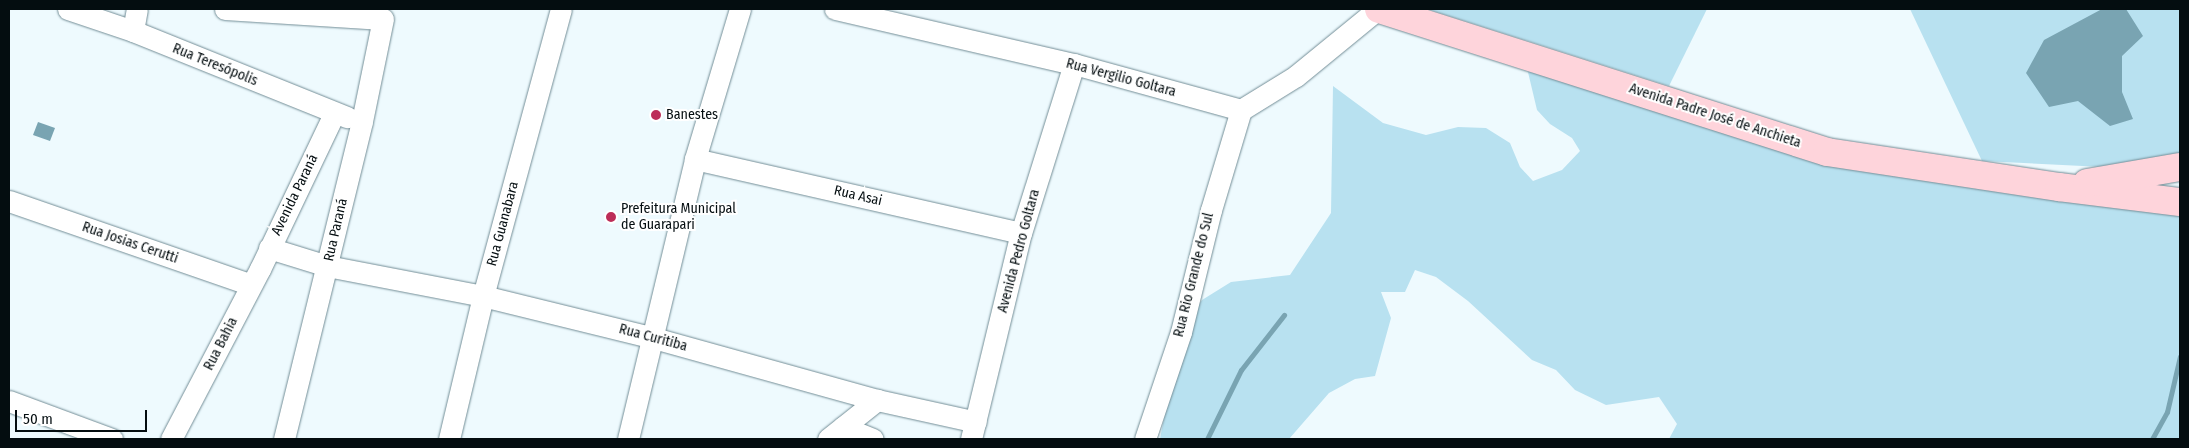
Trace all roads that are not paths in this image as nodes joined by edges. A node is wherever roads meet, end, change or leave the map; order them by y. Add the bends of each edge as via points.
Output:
1 (68, 9) edge
2 (137, 9) edge
3 (225, 9) edge
4 (561, 9) edge
5 (740, 9) edge
6 (834, 9) edge
7 (1378, 9) edge
8 (287, 10) edge
9 (388, 14) edge
10 (133, 31) junction
11 (1074, 64) junction
12 (1241, 110) junction
13 (334, 114) junction
14 (362, 121) junction
15 (695, 160) junction
16 (2180, 167) edge
17 (2059, 187) junction
18 (9, 201) edge
19 (2180, 202) edge
20 (1021, 233) junction
21 (269, 248) junction
22 (327, 266) junction
23 (251, 285) junction
24 (483, 296) junction
25 (650, 337) junction
26 (877, 400) junction
27 (9, 401) edge
28 (973, 430) edge
29 (835, 433) edge
30 (1144, 438) edge
31 (112, 439) edge
32 (171, 439) edge
33 (284, 439) edge
34 (448, 439) edge
35 (628, 439) edge
36 (873, 439) edge

1 - 10 street, Rua Teresópolis
2 - 10 street
3 - 8 street
4 - 24 street, Rua Guanabara
5 - 15 street
6 - 11 street, Rua Vergilio Goltara
7 - 12 street via 1296,76
7 - 17 main road, Avenida Padre José de Anchieta via 1827,152
8 - 9 street
9 - 14 street, Rua Paraná
10 - 13 street, Rua Teresópolis
11 - 12 street, Rua Vergilio Goltara
11 - 20 street, Avenida Pedro Goltara
12 - 30 street, Rua Rio Grande do Sul via 1211,210 1181,332
13 - 14 street, Rua Teresópolis
13 - 21 street, Avenida Paraná
14 - 22 street, Rua Paraná
15 - 20 street, Rua Asai
15 - 25 street
16 - 17 main road, Avenida Padre José de Anchieta
17 - 19 main road, Avenida Padre José de Anchieta
18 - 23 street, Rua Josias Cerutti
20 - 28 street, Avenida Pedro Goltara
21 - 22 street, Avenida Paraná
21 - 23 street, Rua Bahia
22 - 24 street, Rua Curitiba
22 - 33 street, Rua Paraná
23 - 32 street, Rua Bahia
24 - 25 street, Rua Curitiba
24 - 34 street, Rua Guanabara
25 - 26 street, Rua Curitiba
25 - 35 street
26 - 28 street, Rua Curitiba
26 - 29 street
27 - 31 street
29 - 36 street

